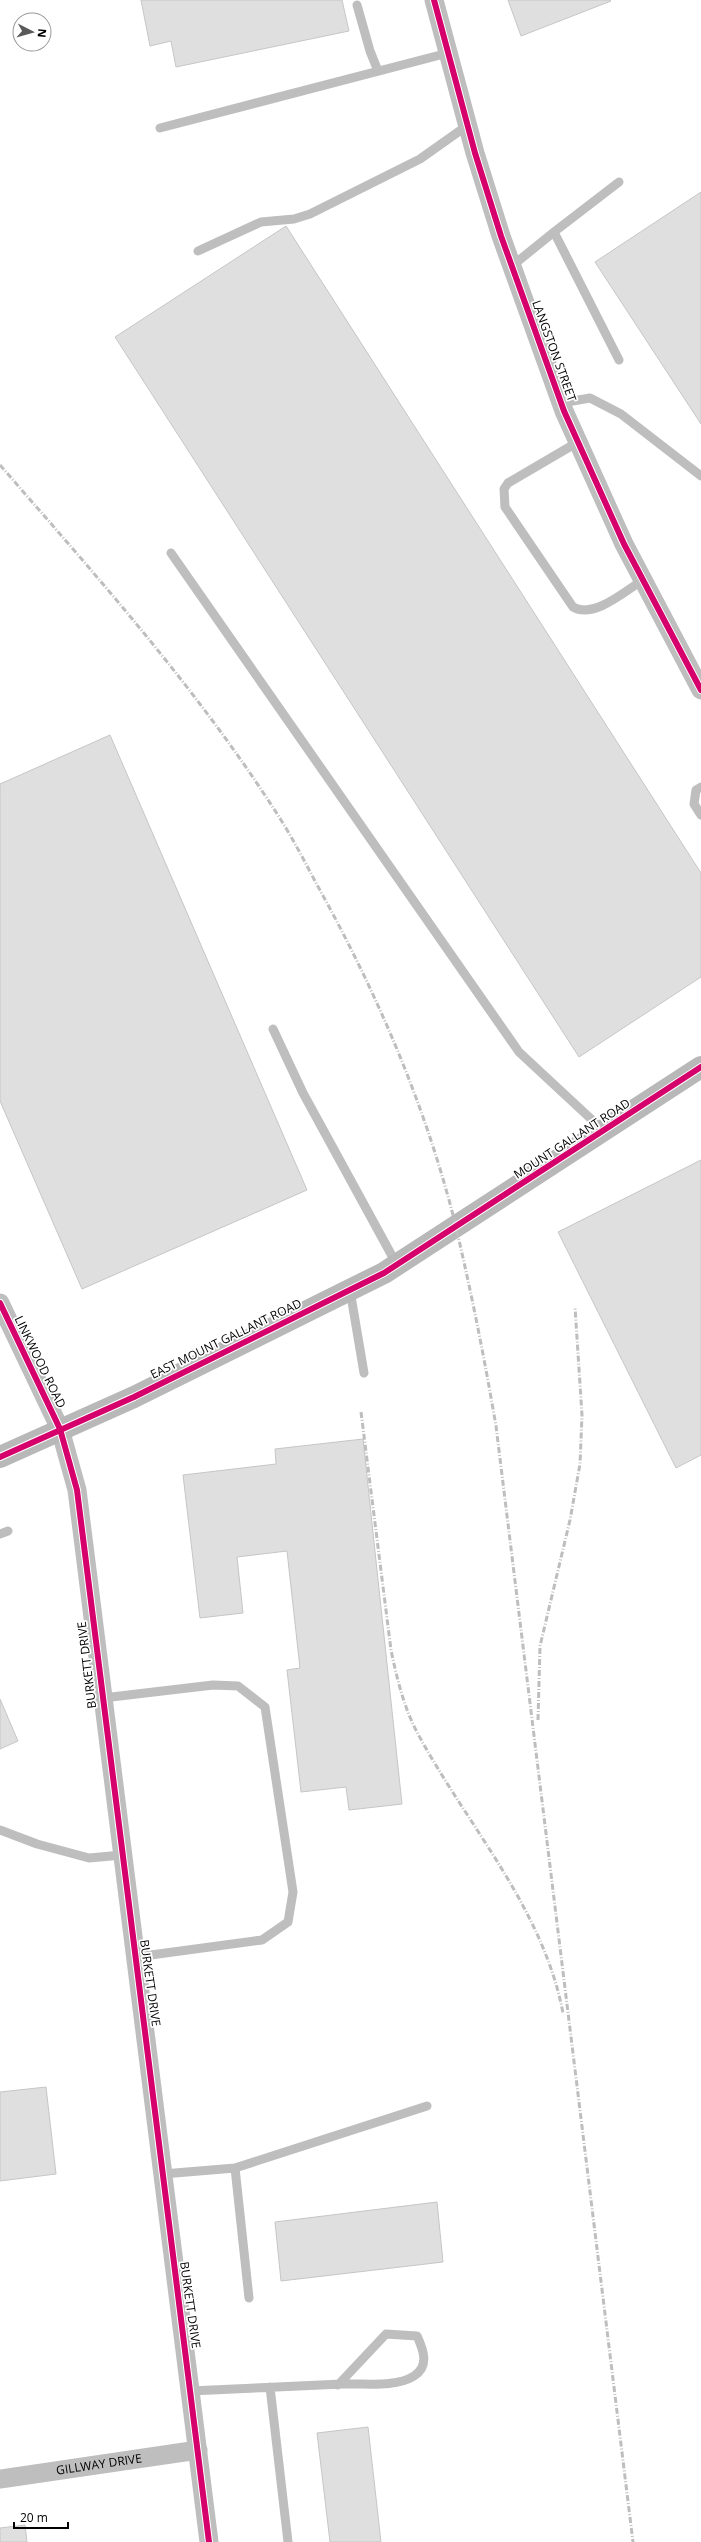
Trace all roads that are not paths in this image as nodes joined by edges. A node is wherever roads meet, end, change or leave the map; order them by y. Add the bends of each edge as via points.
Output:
1 (434, 0) edge
2 (357, 5) dead end
3 (448, 53) junction
4 (378, 71) junction
5 (468, 125) junction
6 (160, 128) dead end
7 (619, 182) dead end
8 (554, 232) junction
9 (198, 251) dead end
10 (512, 266) junction
11 (619, 360) dead end
12 (561, 403) junction
13 (578, 442) junction
14 (701, 476) edge
15 (171, 553) dead end
16 (642, 580) junction
17 (701, 690) edge
18 (701, 787) edge
19 (701, 815) edge
20 (273, 1029) dead end
21 (701, 1067) edge
22 (604, 1131) junction
23 (456, 1228) joint
24 (397, 1265) junction
25 (350, 1290) junction
26 (0, 1303) edge
27 (364, 1373) dead end
28 (60, 1429) junction
29 (0, 1457) edge
30 (103, 1698) junction
31 (0, 1830) edge
32 (122, 1855) junction
33 (136, 1958) junction
34 (426, 2106) dead end
35 (234, 2168) junction
36 (162, 2174) junction
37 (249, 2298) dead end
38 (338, 2384) junction
39 (270, 2387) junction
40 (190, 2391) junction
41 (198, 2450) junction
42 (0, 2479) edge
43 (209, 2542) edge
44 (288, 2542) edge

1 - 3 street, LANGSTON STREET
2 - 4 lane
3 - 4 lane
3 - 5 street, LANGSTON STREET
4 - 6 lane
5 - 9 lane via 420,159 310,214 294,220 261,222
5 - 10 street, LANGSTON STREET
7 - 8 lane
8 - 10 lane
8 - 11 lane
10 - 12 street, LANGSTON STREET
12 - 13 street, LANGSTON STREET
12 - 14 lane via 590,398 621,414
13 - 16 street, LANGSTON STREET
13 - 16 lane via 508,483 504,489 505,507 573,607 579,611 589,611 600,606
15 - 22 lane via 519,1052
16 - 17 street, LANGSTON STREET
18 - 19 lane via 696,790 694,804
20 - 24 lane via 303,1093
21 - 22 street, MOUNT GALLANT ROAD
22 - 23 street, MOUNT GALLANT ROAD
23 - 24 street, EAST MOUNT GALLANT ROAD
24 - 25 street, EAST MOUNT GALLANT ROAD
25 - 27 lane
25 - 28 street, EAST MOUNT GALLANT ROAD via 134,1397
26 - 28 street, LINKWOOD ROAD
28 - 29 street, EAST MOUNT GALLANT ROAD
28 - 30 street, BURKETT DRIVE via 77,1490
30 - 32 street, BURKETT DRIVE
30 - 33 lane via 219,1685 238,1686 265,1707 293,1892 288,1922 262,1940
31 - 32 lane via 37,1844 90,1858
32 - 33 street, BURKETT DRIVE
33 - 36 street, BURKETT DRIVE
34 - 35 lane
35 - 36 lane
35 - 37 lane
36 - 40 street, BURKETT DRIVE
38 - 38 lane via 402,2382 415,2376 422,2367 424,2355 416,2336 386,2334
38 - 39 lane
39 - 40 lane
39 - 44 lane
40 - 41 street, BURKETT DRIVE
41 - 42 street, GILLWAY DRIVE
41 - 43 street, BURKETT DRIVE

